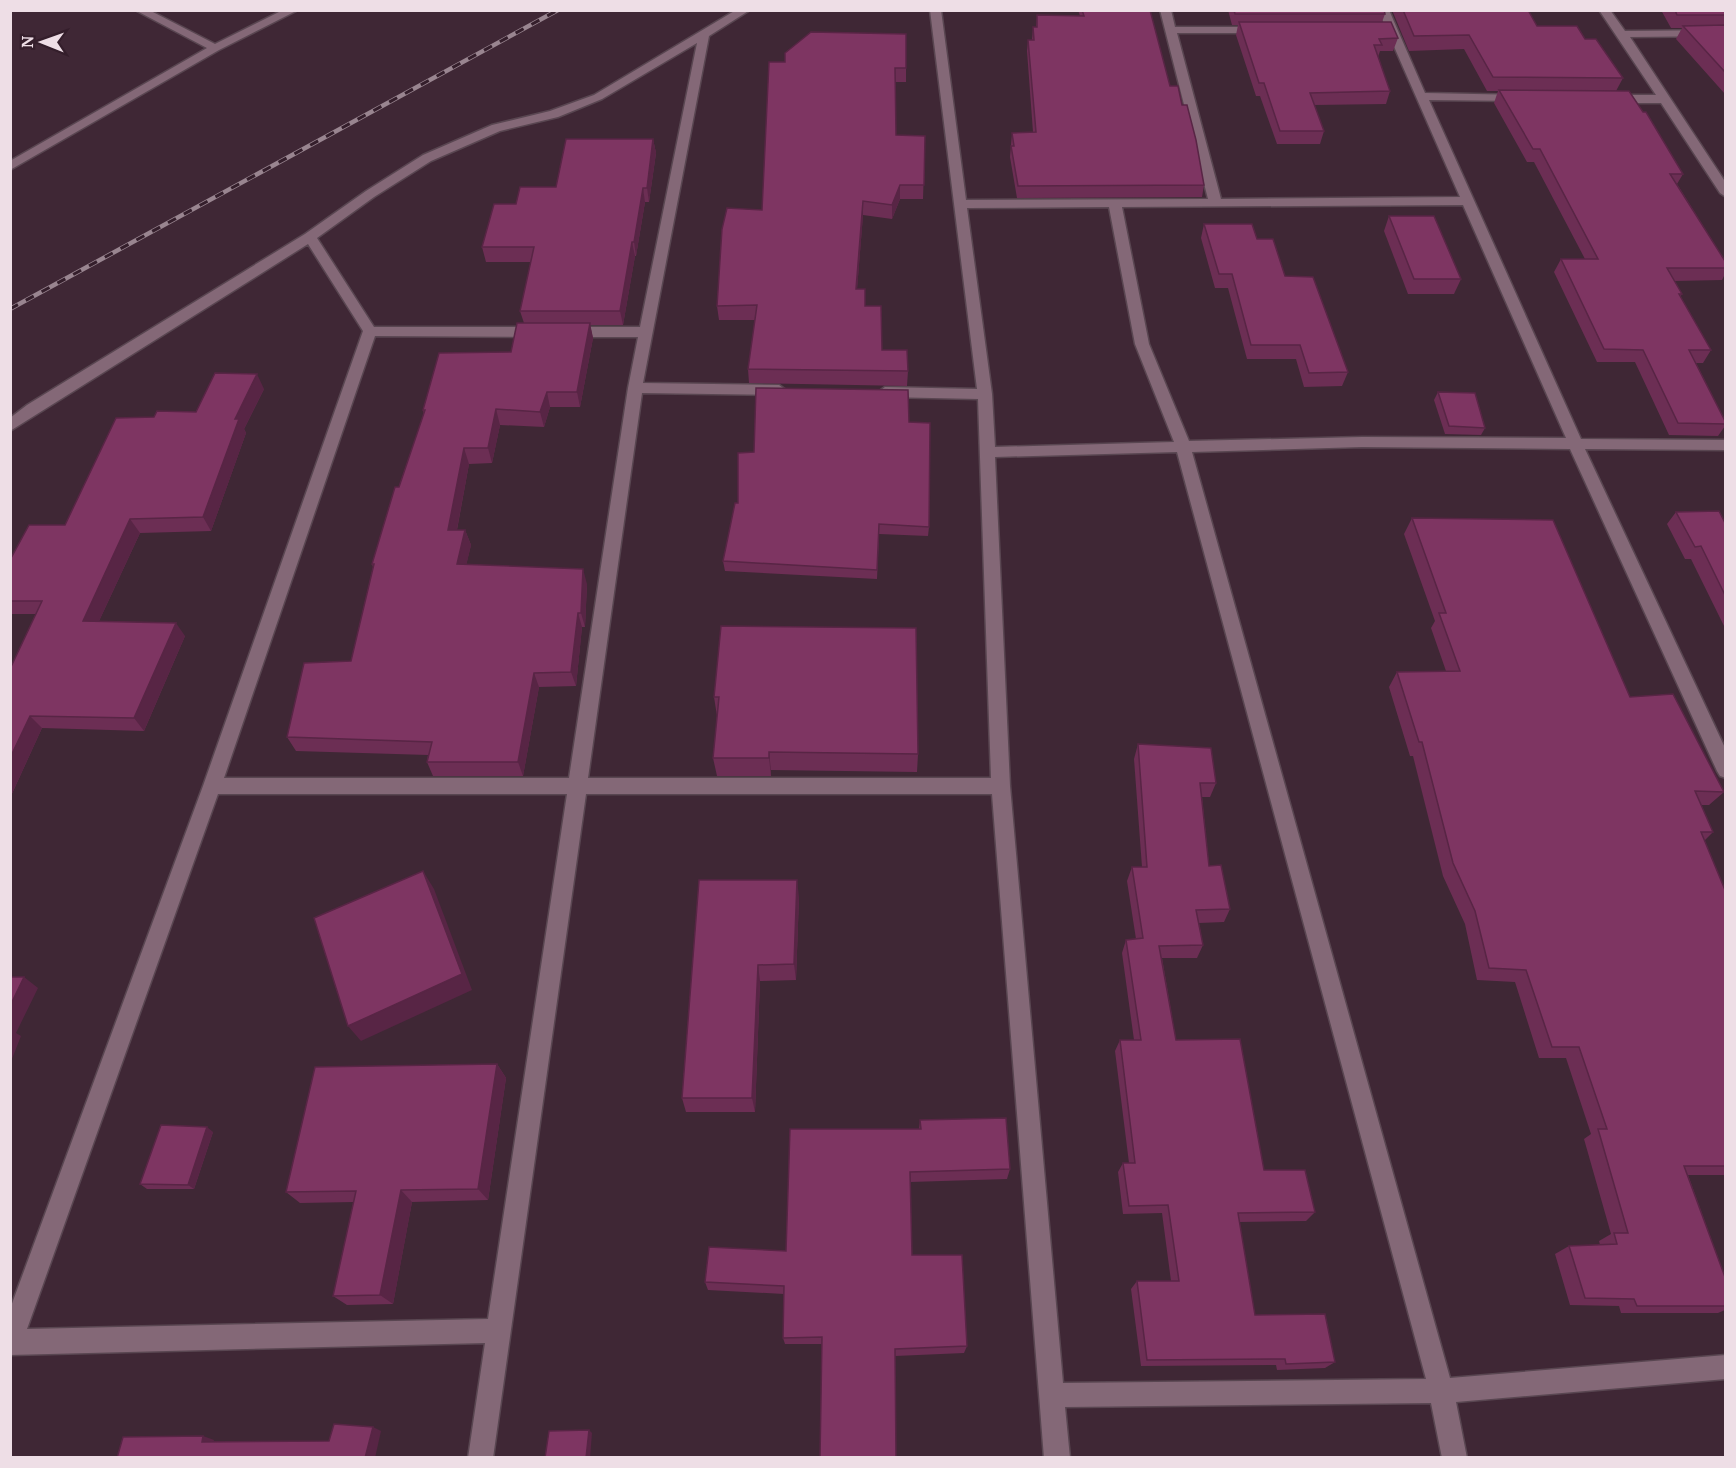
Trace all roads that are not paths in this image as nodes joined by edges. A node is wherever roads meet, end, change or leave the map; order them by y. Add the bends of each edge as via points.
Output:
1 (140, 10) edge
2 (293, 10) edge
3 (745, 10) edge
4 (935, 10) edge
5 (1165, 10) edge
6 (1383, 10) edge
7 (1604, 10) edge
8 (1171, 30) junction
9 (1275, 30) edge
10 (1725, 33) edge
11 (704, 34) junction
12 (1622, 34) junction
13 (215, 48) junction
14 (1420, 96) junction
15 (1536, 98) edge
16 (1594, 98) edge
17 (1664, 99) junction
18 (10, 166) edge
19 (1725, 193) edge
20 (1469, 201) junction
21 (1216, 203) junction
22 (960, 204) junction
23 (1115, 204) junction
24 (310, 237) junction
25 (370, 331) junction
26 (646, 332) junction
27 (635, 388) junction
28 (798, 391) edge
29 (868, 392) edge
30 (985, 394) junction
31 (10, 426) edge
32 (1184, 445) junction
33 (1576, 445) junction
34 (1725, 445) edge
35 (987, 452) junction
36 (1725, 771) edge
37 (212, 786) junction
38 (579, 786) junction
39 (1001, 786) junction
40 (498, 1330) junction
41 (11, 1342) edge
42 (1725, 1367) edge
43 (1441, 1391) junction
44 (1053, 1395) junction
45 (480, 1458) edge
46 (1057, 1458) edge
47 (1455, 1458) edge

1 - 13 street
2 - 13 street
3 - 11 street
4 - 22 street
5 - 8 street
6 - 14 street via 1384,30
7 - 12 street
8 - 9 street
8 - 21 street
10 - 12 street
11 - 24 street via 598,97 554,114 496,129 427,158
11 - 26 street
12 - 17 street
13 - 18 street
14 - 15 street
14 - 20 street
16 - 17 street
17 - 19 street
20 - 21 street
20 - 33 street
21 - 23 street
22 - 23 street
22 - 30 street
23 - 32 street via 1142,344
24 - 25 street
24 - 31 street
25 - 26 street
25 - 37 street
26 - 27 street
27 - 28 street
27 - 38 street
29 - 30 street
30 - 35 street
32 - 33 street
32 - 35 street
32 - 43 street
33 - 34 street
33 - 36 street
35 - 39 street
37 - 38 street
37 - 41 street
38 - 39 street
38 - 40 street
39 - 44 street
40 - 41 street
40 - 45 street
42 - 43 street
43 - 44 street
43 - 47 street
44 - 46 street

